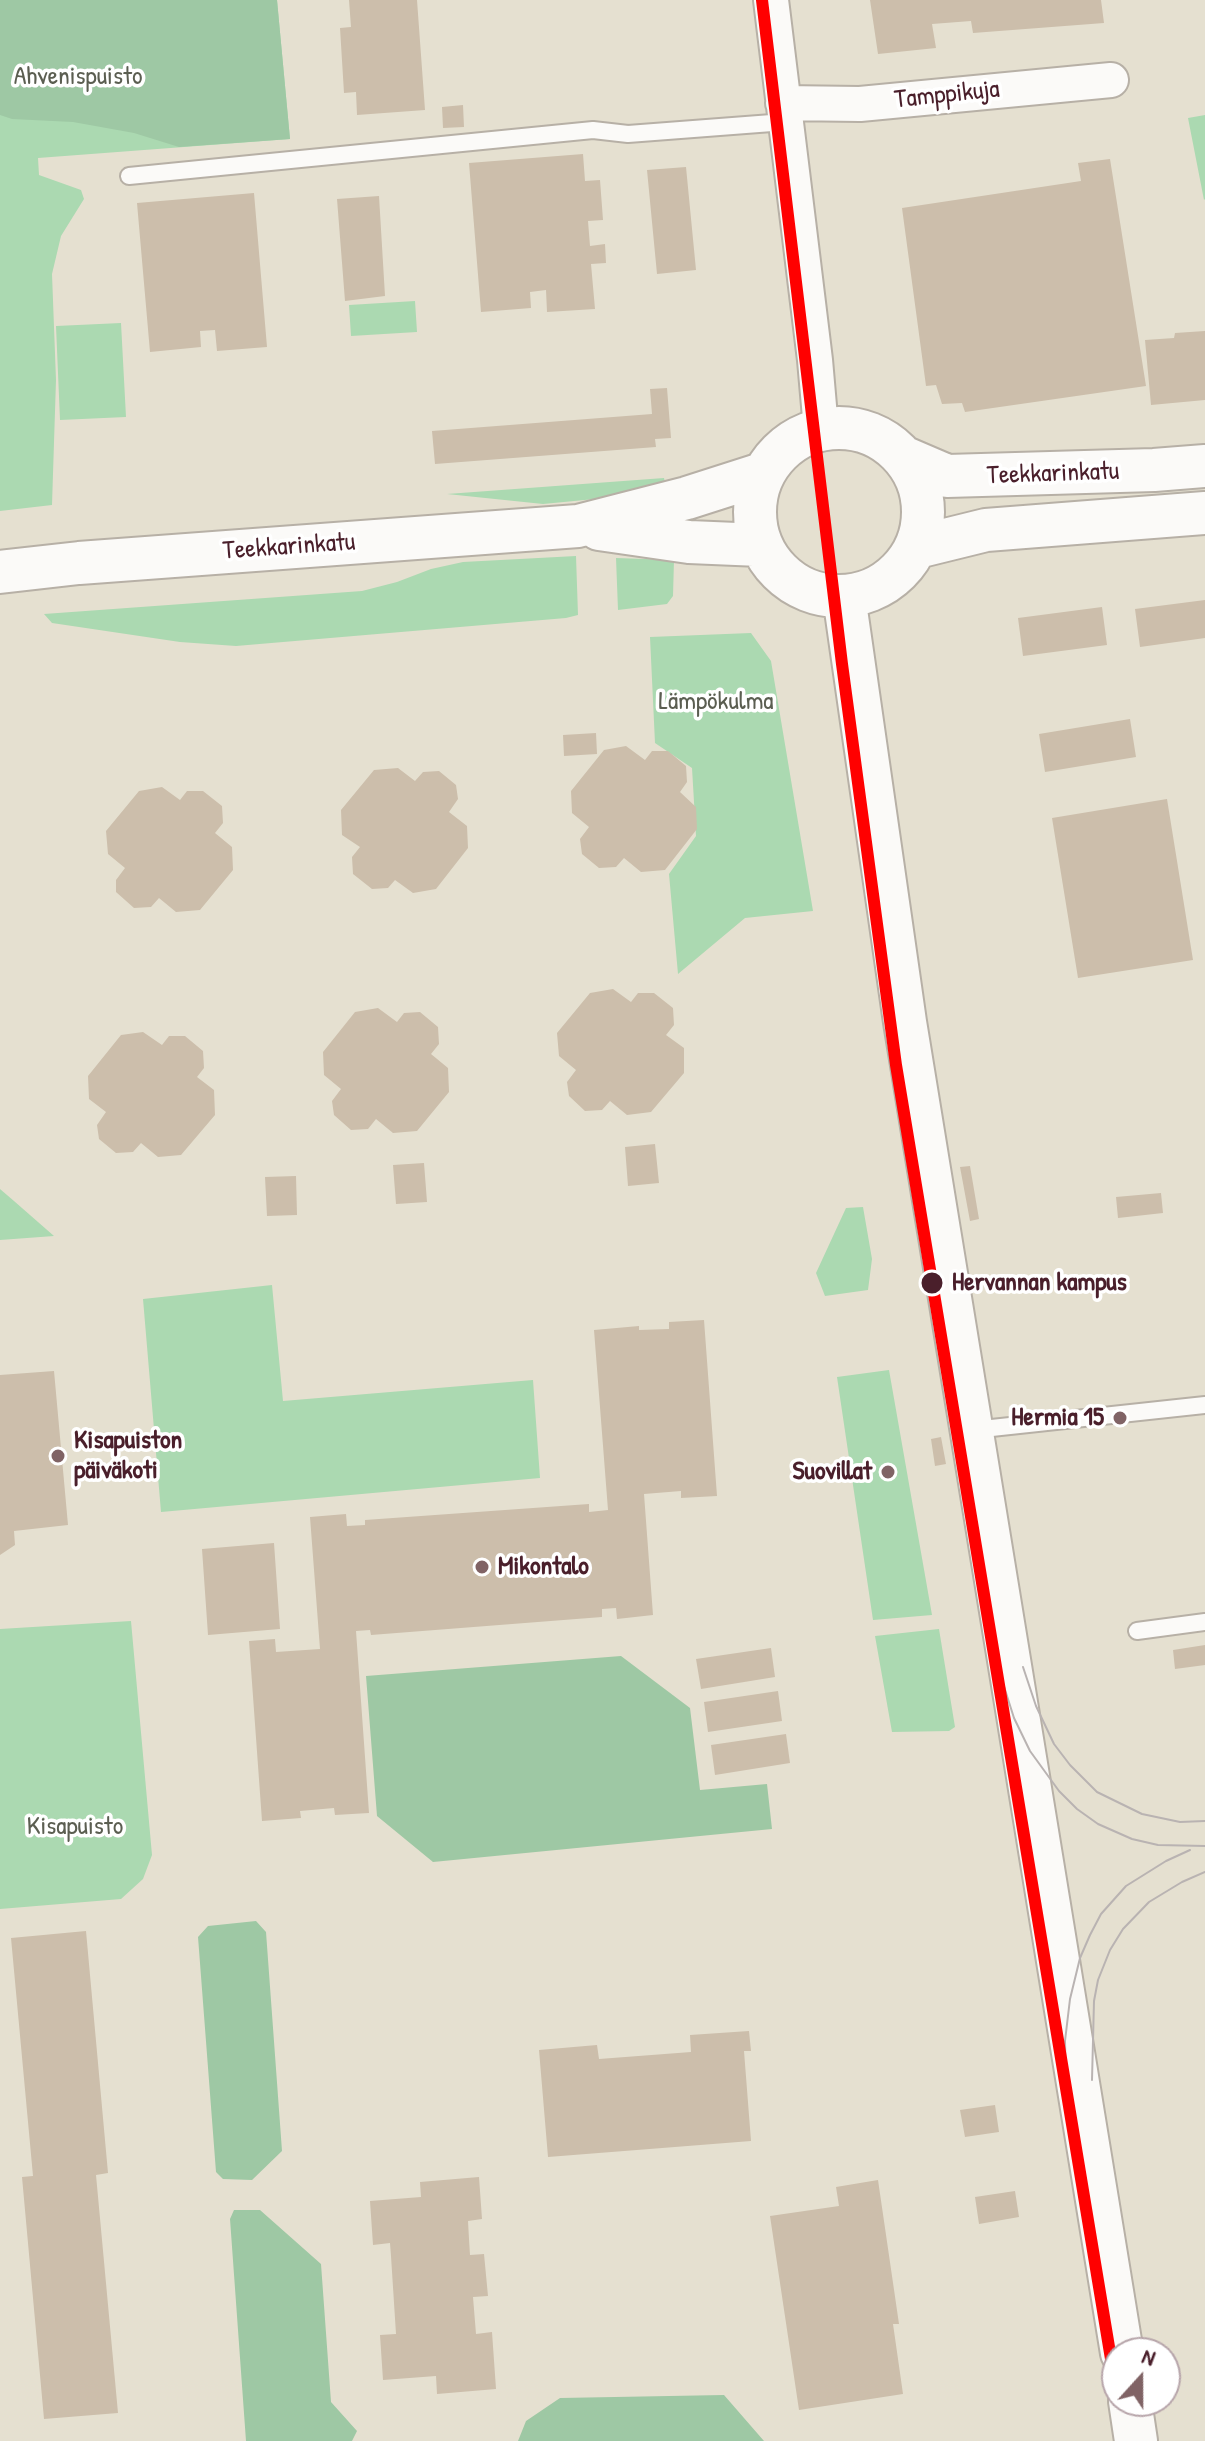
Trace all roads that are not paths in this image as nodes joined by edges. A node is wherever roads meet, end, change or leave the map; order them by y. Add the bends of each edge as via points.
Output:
1 (771, 0) edge
2 (1111, 80) dead end
3 (784, 113) junction
4 (129, 176) dead end
5 (821, 429) junction
6 (905, 458) junction
7 (1205, 466) edge
8 (762, 474) junction
9 (1205, 513) edge
10 (578, 526) junction
11 (760, 545) junction
12 (917, 547) junction
13 (0, 572) edge
14 (844, 596) junction
15 (1205, 1405) edge
16 (972, 1430) junction
17 (1205, 1622) edge
18 (1137, 1631) dead end
19 (1119, 2337) edge
20 (1132, 2417) edge
21 (1136, 2441) edge

1 - 3 street
2 - 3 street, Tamppikuja
3 - 4 lane via 628,134 593,130
3 - 5 street
5 - 6 street via 852,427 882,438
5 - 8 street via 786,444
6 - 7 street, Teekkarinkatu via 947,476
6 - 12 street via 919,489
8 - 10 street, Teekkarinkatu
8 - 11 street
9 - 12 street, Teekkarinkatu via 986,530
10 - 11 street, Teekkarinkatu via 689,542
10 - 13 street, Teekkarinkatu
11 - 14 street via 779,573 808,592
12 - 14 street via 899,573 872,590
14 - 16 street via 905,1022
15 - 16 lane
16 - 19 street
17 - 18 lane
20 - 21 street

